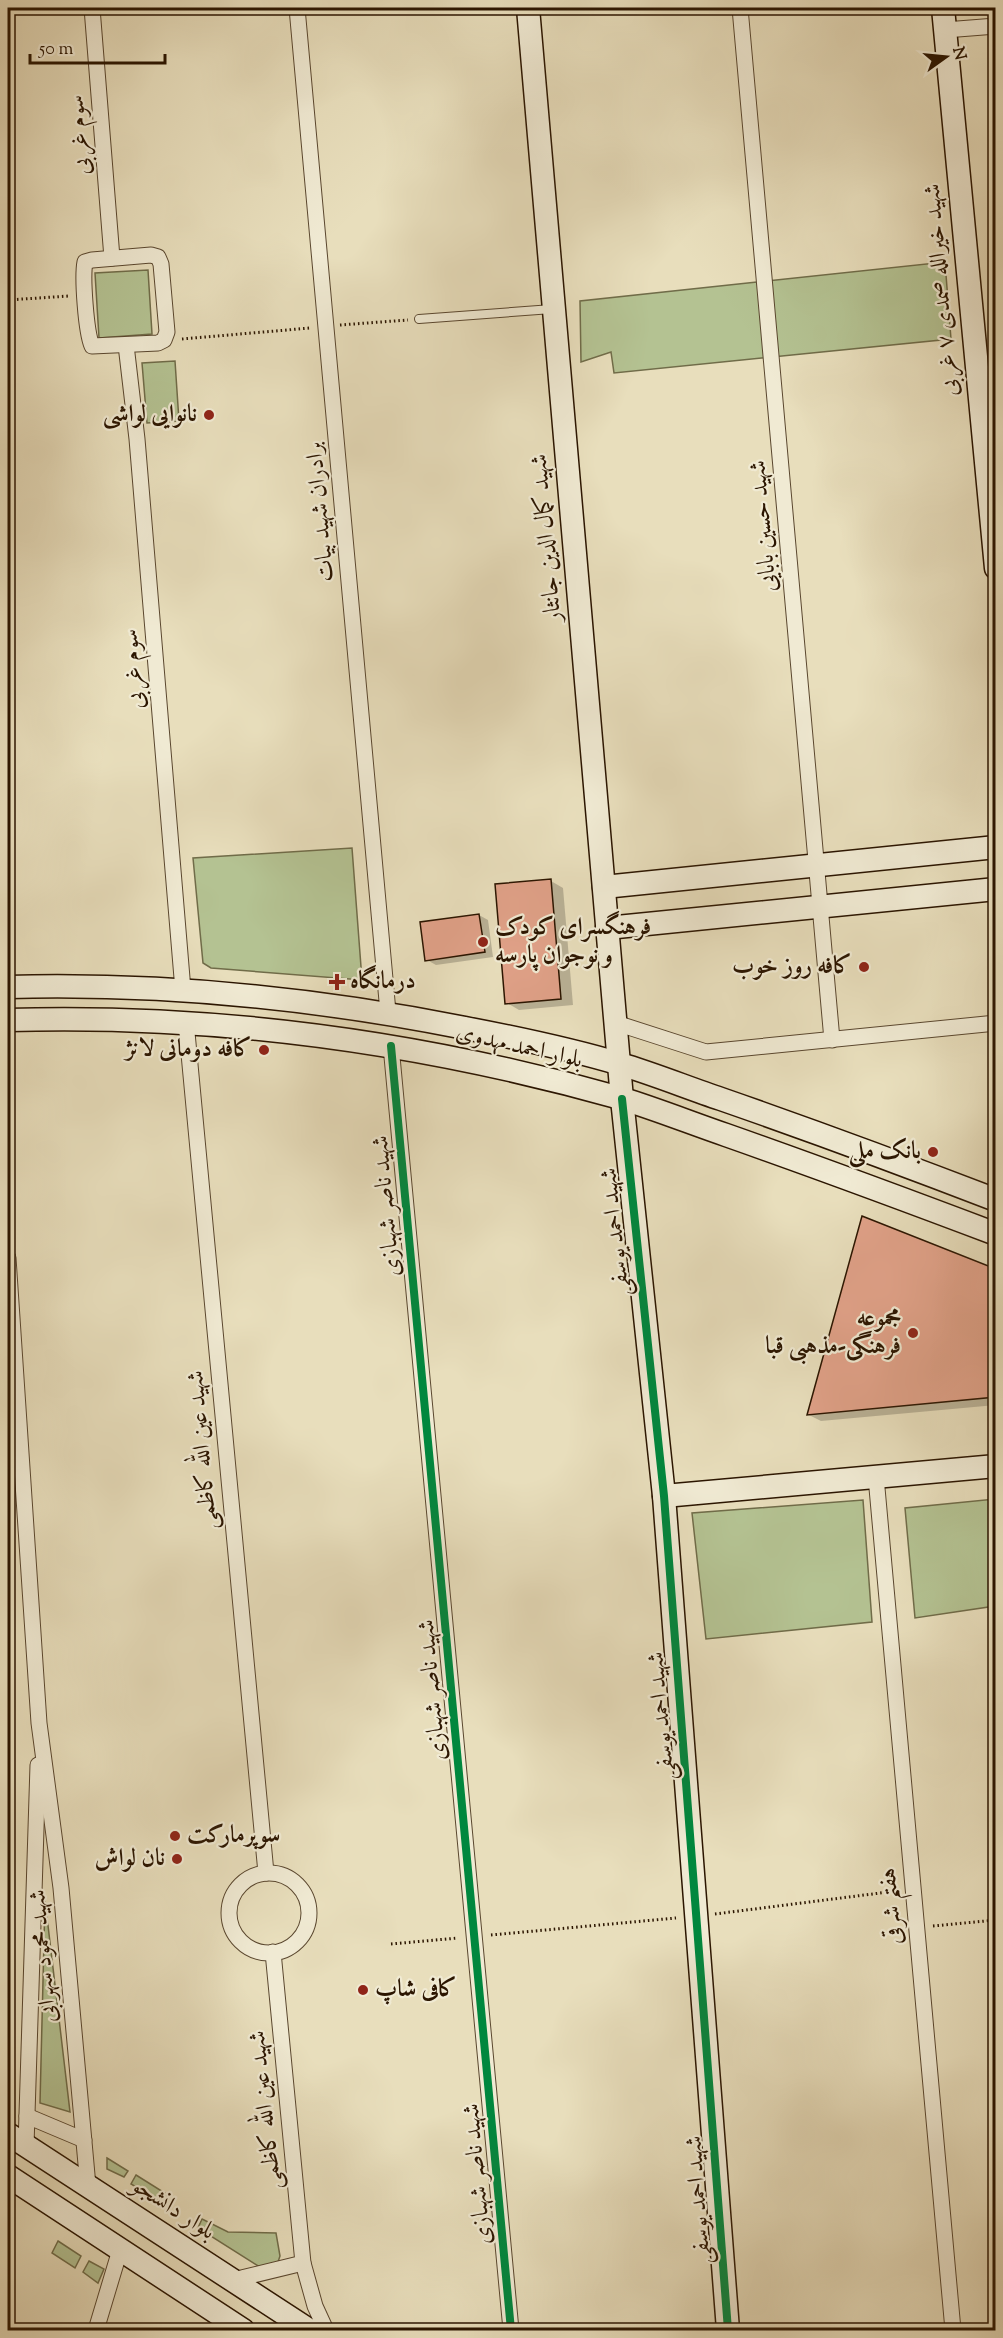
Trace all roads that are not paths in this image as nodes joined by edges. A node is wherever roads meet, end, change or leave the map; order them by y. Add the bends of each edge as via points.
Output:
1 (92, 8) edge
2 (297, 8) edge
3 (528, 8) edge
4 (740, 8) edge
5 (944, 8) edge
6 (996, 26) edge
7 (945, 30) junction
8 (112, 258) junction
9 (554, 309) junction
10 (419, 319) road end
11 (126, 345) junction
12 (996, 568) edge
13 (996, 847) edge
14 (817, 864) junction
15 (604, 887) junction
16 (996, 889) edge
17 (821, 906) junction
18 (607, 928) junction
19 (8, 987) edge
20 (183, 990) junction
21 (388, 1012) junction
22 (8, 1020) edge
23 (186, 1022) junction
24 (615, 1023) junction
25 (996, 1023) edge
26 (832, 1040) junction
27 (391, 1046) junction
28 (619, 1064) junction
29 (622, 1099) junction
30 (996, 1200) edge
31 (996, 1234) edge
32 (8, 1258) edge
33 (996, 1466) edge
34 (876, 1477) junction
35 (664, 1496) junction
36 (39, 1723) junction
37 (266, 1873) junction
38 (33, 1887) junction
39 (61, 1888) junction
40 (273, 1953) junction
41 (27, 2116) junction
42 (8, 2134) edge
43 (84, 2140) junction
44 (26, 2146) junction
45 (8, 2176) edge
46 (88, 2186) junction
47 (120, 2250) junction
48 (303, 2263) junction
49 (233, 2280) junction
50 (273, 2321) edge
51 (96, 2331) edge
52 (243, 2331) edge
53 (309, 2331) edge
54 (326, 2331) edge
55 (512, 2331) edge
56 (728, 2331) edge
57 (953, 2331) edge

1 - 8 street, سوم غربی
2 - 21 street, برادران شهید بیات
3 - 9 street, شهید کمال الدین جانثار
4 - 14 street, شهید حسین بابایی
5 - 7 street, شهید خیرالله صمدی ۷ غربی
6 - 7 street
7 - 12 street, شهید خیرالله صمدی ۷ غربی
8 - 11 street via 86,262 84,269 89,339 92,346
8 - 11 street via 151,255 158,257 161,264 167,332 164,340
9 - 10 lane
9 - 15 street, شهید کمال الدین جانثار
11 - 20 street, سوم غربی
13 - 14 street
14 - 15 street
14 - 17 street, شهید حسین بابایی
15 - 18 street, شهید کمال الدین جانثار
16 - 17 street
17 - 18 street
17 - 26 street, شهید حسین بابایی
18 - 24 street, شهید کمال الدین جانثار
19 - 20 street, بلوار احمد مهدوی via 82,985
20 - 21 street, بلوار احمد مهدوی
20 - 23 street
21 - 28 street, بلوار احمد مهدوی
22 - 23 street, بلوار احمد مهدوی
23 - 27 street, بلوار احمد مهدوی
23 - 37 street, شهید عین الله کاظمی
24 - 26 street via 706,1052
24 - 28 street, شهید کمال الدین جانثار
25 - 26 street
27 - 29 street, بلوار احمد مهدوی via 496,1067
27 - 55 street, شهید ناصر شهبازی
28 - 29 street, شهید احمد یوسفی
28 - 30 street, بلوار احمد مهدوی
29 - 31 street, بلوار احمد مهدوی
29 - 35 street, شهید احمد یوسفی
32 - 36 street, شهید محمود سهرابی
33 - 34 street
34 - 35 street
34 - 57 street, هفتم شرقی
35 - 56 street, شهید احمد یوسفی
36 - 38 street, شهید محمود سهرابی
36 - 39 street, شهید محمود سهرابی
37 - 40 street via 276,1873 294,1882 309,1909 300,1938
37 - 40 street via 255,1875 238,1887 230,1916 232,1927 244,1943 252,1949
38 - 39 street via 46,1878
38 - 41 street, شهید محمود سهرابی
39 - 43 street, شهید محمود سهرابی
40 - 48 street, شهید عین الله کاظمی
41 - 43 street
41 - 44 street, شهید محمود سهرابی
42 - 44 street, بلوار دانشجو
43 - 46 street, شهید محمود سهرابی
44 - 46 street, بلوار دانشجو
45 - 47 street
46 - 49 street, بلوار دانشجو
47 - 51 street
47 - 52 street
48 - 49 street
48 - 54 street, شهید عین الله کاظمی
49 - 50 street, بلوار دانشجو
50 - 53 street, بلوار دانشجو

